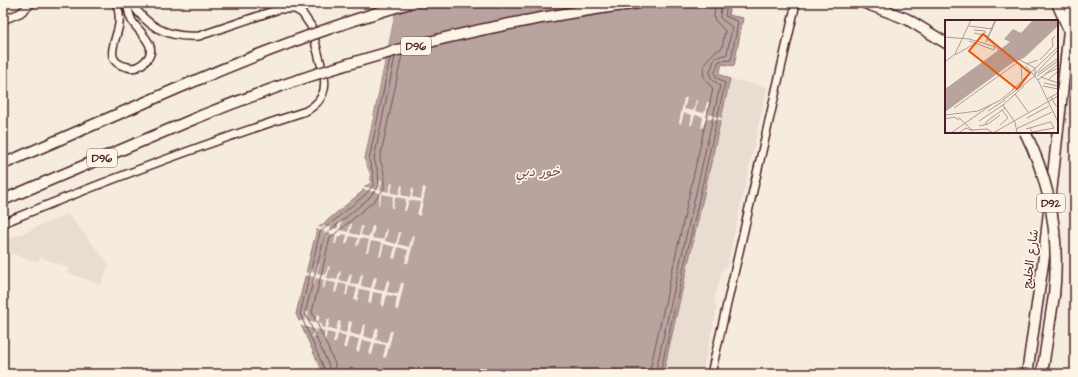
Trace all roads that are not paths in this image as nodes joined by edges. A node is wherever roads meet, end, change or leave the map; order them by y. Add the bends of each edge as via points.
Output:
1 (32, 3) edge
2 (37, 3) edge
3 (116, 3) edge
4 (127, 3) edge
5 (132, 3) edge
6 (410, 3) edge
7 (639, 3) edge
8 (796, 3) edge
9 (1057, 3) edge
10 (1072, 3) edge
11 (867, 4) edge
12 (20, 13) junction
13 (3, 20) edge
14 (1069, 30) junction
15 (945, 42) edge
16 (1058, 129) edge
17 (1025, 133) edge
18 (1058, 133) edge
19 (3, 164) edge
20 (3, 200) edge
21 (3, 223) edge
22 (711, 374) edge
23 (1027, 374) edge
24 (1042, 374) edge

1 - 12 street
2 - 12 street via 30,10
3 - 4 street via 119,24 112,47 113,55 117,62 131,68 146,62 150,46 148,39 132,21
5 - 21 street via 140,15 161,31 186,37 199,36 279,9 295,9 302,13 311,26 326,84 320,101 306,111 188,150
6 - 19 main road, bridge via 297,40
7 - 20 main road, D96, bridge via 508,24 393,51 295,80 201,116
8 - 22 street
9 - 14 main road
10 - 14 main road, شارع الخليج / D92
11 - 15 main road via 907,19
12 - 13 street
14 - 16 main road, شارع الخليج / D92
17 - 24 main road, bridge via 1040,166 1053,214 1056,264 1054,295
18 - 23 main road, شارع الخليج / D92

